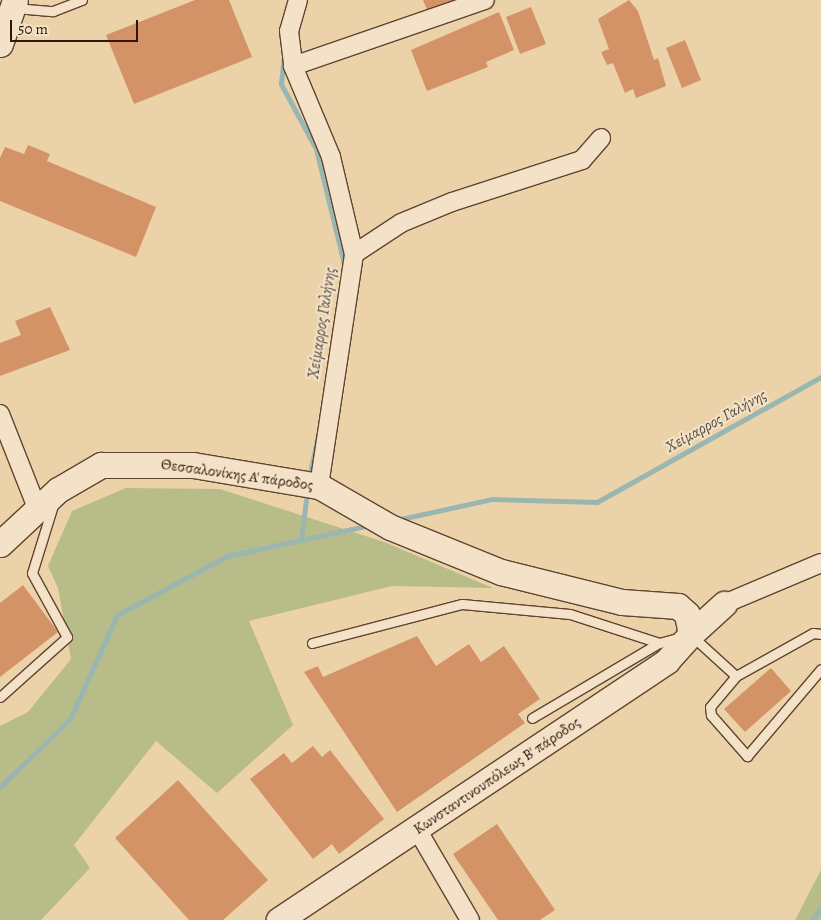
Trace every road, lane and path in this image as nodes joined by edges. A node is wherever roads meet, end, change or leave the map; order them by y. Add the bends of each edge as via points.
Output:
1 (82, 0) edge
2 (298, 0) edge
3 (485, 0) edge
4 (14, 4) edge
5 (0, 44) edge
6 (293, 66) junction
7 (602, 138) dead end
8 (354, 254) junction
9 (0, 414) edge
10 (319, 486) junction
11 (58, 490) junction
12 (37, 508) junction
13 (0, 544) edge
14 (821, 563) edge
15 (724, 604) joint
16 (687, 619) junction
17 (821, 634) edge
18 (312, 643) dead end
19 (659, 644) junction
20 (821, 669) edge
21 (736, 676) junction
22 (0, 697) edge
23 (532, 718) dead end
24 (418, 831) junction
25 (278, 920) edge
26 (470, 920) edge

1 - 4 lane via 53,11
2 - 6 street via 289,31
3 - 6 street
4 - 5 street
6 - 8 street via 331,157
7 - 8 street via 582,160 427,213
8 - 10 street
9 - 12 street
10 - 11 street, Θεσσαλονίκης Α' πάροδος via 194,465 122,461 88,470
10 - 16 street, Θεσσαλονίκης Α' πάροδος via 390,527 501,572 569,592
11 - 12 street, Θεσσαλονίκης Α' πάροδος
11 - 22 lane via 32,573 67,637
12 - 13 street, Θεσσαλονίκης Α' πάροδος
14 - 15 street
15 - 16 street, Θεσσαλονίκης Α' πάροδος
16 - 19 lane
16 - 21 lane
16 - 24 street, Κωνσταντινουπόλεως Β' πάροδος via 667,661
17 - 21 lane via 813,633
18 - 19 lane via 462,604 570,614
19 - 23 lane
20 - 21 lane via 744,757 710,711
24 - 25 street, Κωνσταντινουπόλεως Β' πάροδος
24 - 26 street

